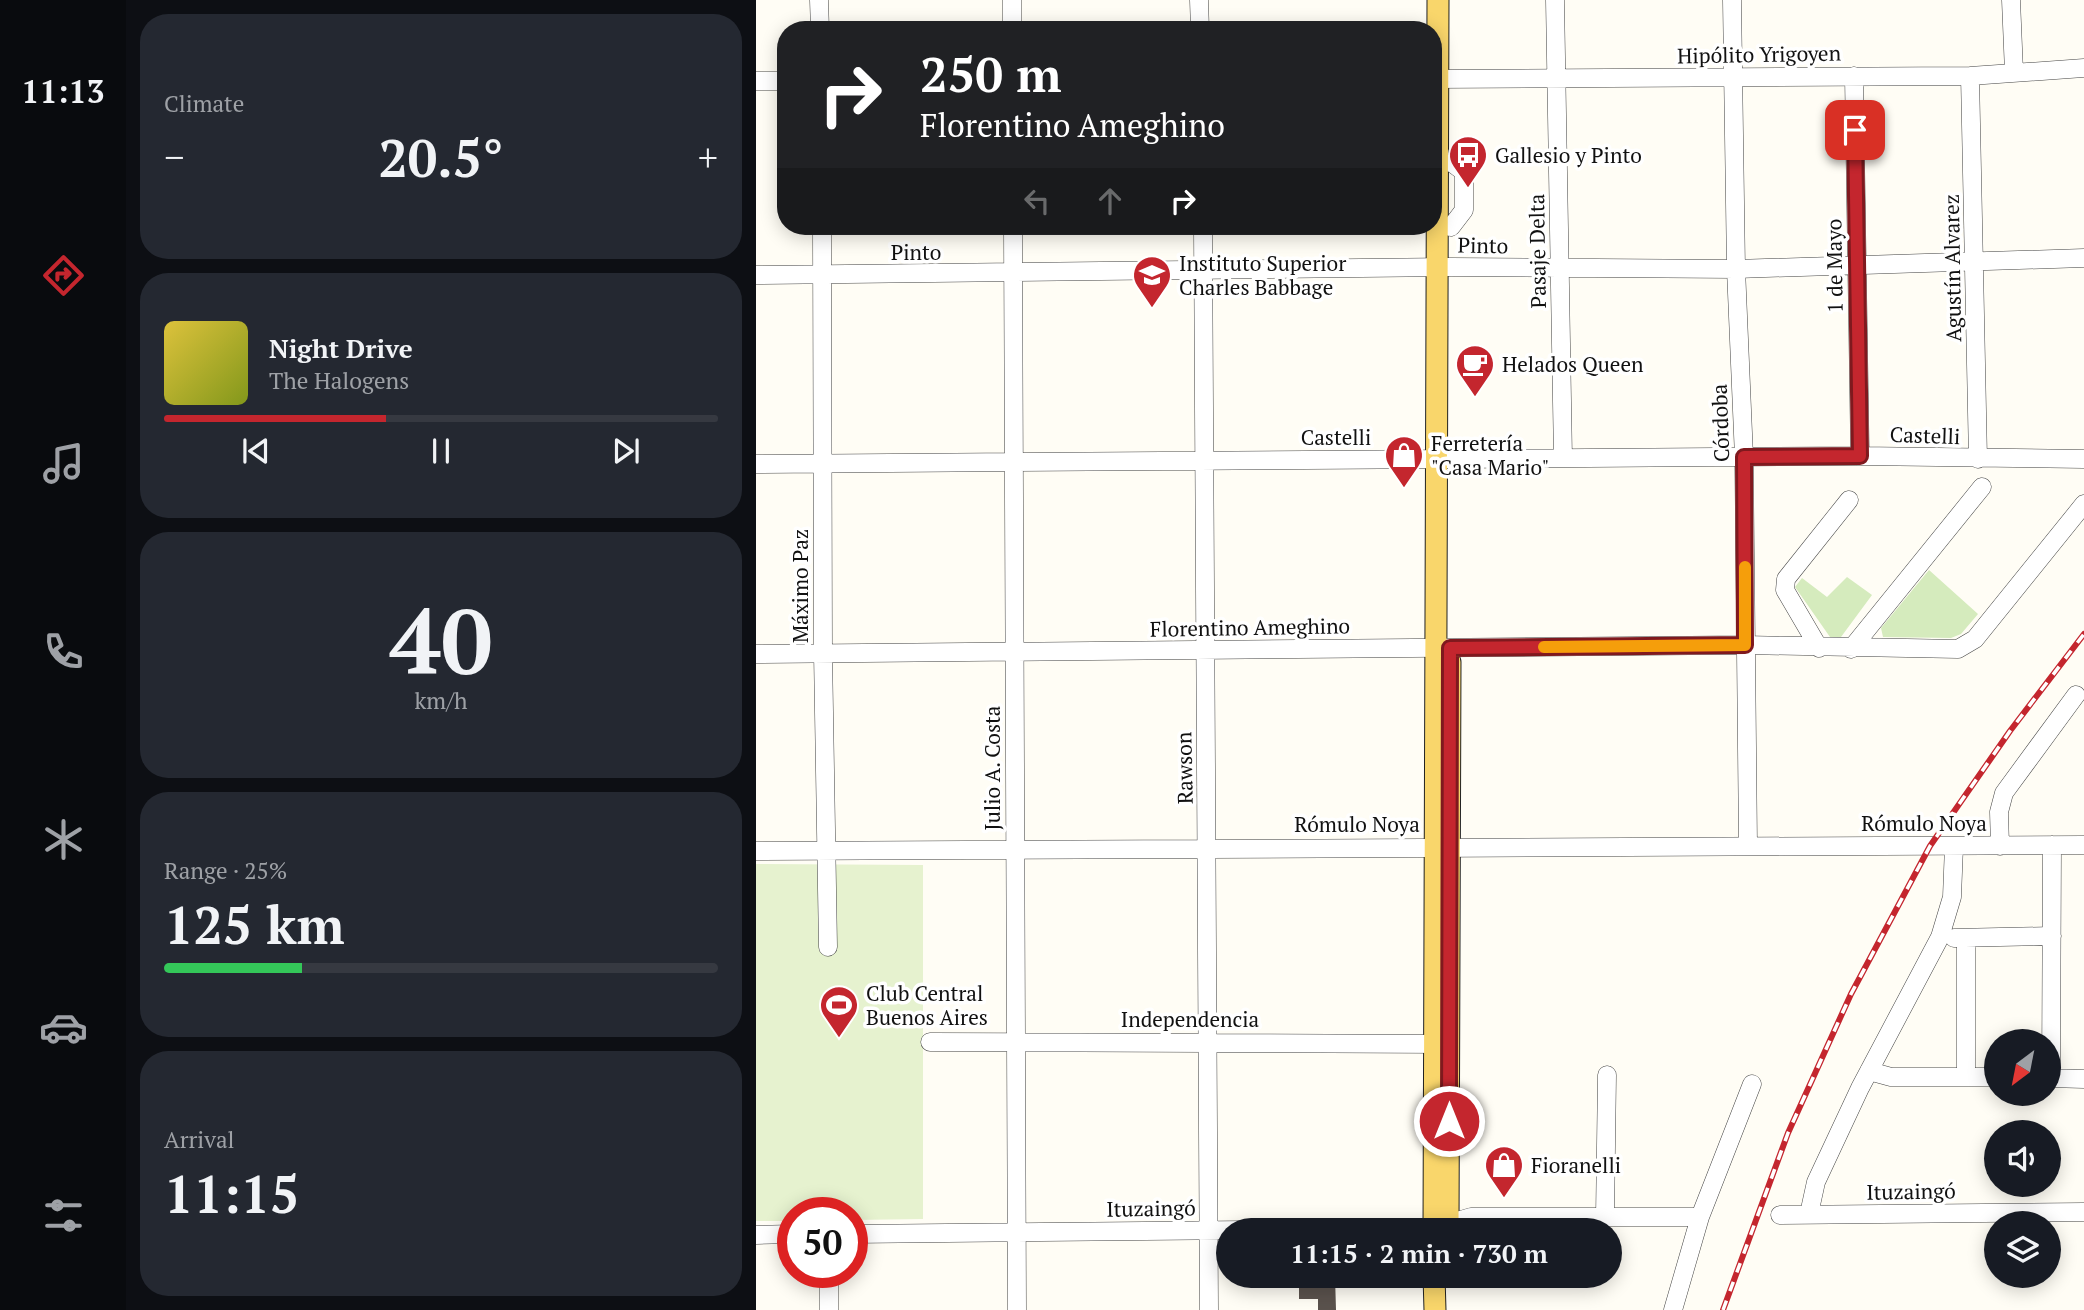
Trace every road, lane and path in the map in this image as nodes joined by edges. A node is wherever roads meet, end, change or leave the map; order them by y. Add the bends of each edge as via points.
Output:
1 (819, 0) edge
2 (1012, 0) edge
3 (1199, 0) edge
4 (1438, 0) edge
5 (1452, 0) edge
6 (1555, 0) edge
7 (1732, 0) edge
8 (2011, 0) edge
9 (820, 21) edge
10 (1012, 21) edge
11 (1200, 21) edge
12 (1439, 21) edge
13 (2084, 68) edge
14 (1442, 71) edge
15 (2014, 72) junction
16 (1854, 76) junction
17 (1970, 76) junction
18 (1442, 78) edge
19 (1733, 78) junction
20 (1556, 79) junction
21 (777, 81) edge
22 (756, 82) edge
23 (1442, 86) edge
24 (1442, 141) edge
25 (822, 235) edge
26 (1013, 235) edge
27 (1203, 235) edge
28 (2084, 258) edge
29 (1975, 262) junction
30 (1857, 265) junction
31 (1444, 268) junction
32 (1560, 269) junction
33 (1736, 269) junction
34 (1203, 271) junction
35 (1013, 274) junction
36 (756, 275) edge
37 (822, 275) junction
38 (1860, 456) junction
39 (1744, 457) junction
40 (1563, 458) junction
41 (1444, 459) junction
42 (2084, 459) edge
43 (1978, 460) junction
44 (1202, 461) junction
45 (1013, 462) junction
46 (756, 464) edge
47 (823, 464) junction
48 (1982, 487) dead end
49 (1849, 500) dead end
50 (2084, 504) edge
51 (1745, 645) junction
52 (1443, 648) junction
53 (1819, 648) junction
54 (1851, 649) junction
55 (1206, 650) junction
56 (1014, 652) junction
57 (823, 653) junction
58 (756, 654) edge
59 (2076, 695) dead end
60 (1748, 845) junction
61 (2052, 845) junction
62 (2084, 845) edge
63 (1954, 846) junction
64 (1974, 846) junction
65 (2000, 846) junction
66 (1443, 847) junction
67 (1208, 848) junction
68 (1015, 849) junction
69 (827, 850) junction
70 (756, 851) edge
71 (1952, 897) junction
72 (2052, 936) junction
73 (1940, 937) junction
74 (1966, 938) junction
75 (828, 947) dead end
76 (2051, 1029) edge
77 (930, 1042) dead end
78 (1016, 1042) junction
79 (1208, 1042) junction
80 (1442, 1044) junction
81 (1869, 1071) junction
82 (1607, 1075) dead end
83 (1966, 1076) junction
84 (1984, 1076) edge
85 (2062, 1078) edge
86 (2084, 1079) edge
87 (1752, 1084) dead end
88 (2084, 1212) edge
89 (1809, 1214) junction
90 (1780, 1215) dead end
91 (1605, 1217) junction
92 (1700, 1217) junction
93 (1441, 1218) edge
94 (1468, 1218) edge
95 (1208, 1230) junction
96 (1216, 1230) edge
97 (1017, 1232) junction
98 (777, 1234) edge
99 (868, 1234) edge
100 (756, 1235) edge
101 (829, 1288) edge
102 (1434, 1288) edge
103 (1449, 1288) edge
104 (829, 1310) edge
105 (1017, 1310) edge
106 (1209, 1310) edge
107 (1435, 1310) edge
108 (1449, 1310) edge
109 (1673, 1310) edge

1 - 9 street
2 - 10 street
3 - 11 street
4 - 12 main road
5 - 14 main road
6 - 20 street, Pasaje Delta
7 - 19 street, Córdoba
8 - 15 street
13 - 15 street, Hipólito Yrigoyen
15 - 17 street, Hipólito Yrigoyen
16 - 17 street, Hipólito Yrigoyen
16 - 19 street, Hipólito Yrigoyen
16 - 30 street, 1 de Mayo
17 - 29 street, Agustín Alvarez
18 - 20 street, Hipólito Yrigoyen
19 - 20 street, Hipólito Yrigoyen
19 - 33 street, Córdoba
20 - 32 street, Pasaje Delta
21 - 22 street
23 - 31 main road via 1452,163 1451,227
24 - 31 main road
25 - 37 street, Máximo Paz
26 - 35 street, Julio A. Costa
27 - 34 street, Rawson
28 - 29 street, Pinto
29 - 30 street, Pinto
29 - 43 street, Agustín Alvarez
30 - 33 street, Pinto
30 - 38 street, 1 de Mayo
31 - 32 street, Pinto
31 - 34 street, Pinto
31 - 41 main road
32 - 33 street, Pinto
32 - 40 street, Pasaje Delta
33 - 39 street, Córdoba
34 - 35 street, Pinto
34 - 44 street, Rawson
35 - 37 street, Pinto
35 - 45 street, Julio A. Costa
36 - 37 street, Pinto
37 - 47 street, Máximo Paz
38 - 39 street, Castelli
38 - 43 street, Castelli
39 - 40 street, Castelli
39 - 51 street, Córdoba
40 - 41 street, Castelli
41 - 44 street, Castelli
41 - 52 main road
42 - 43 street, Castelli
44 - 45 street, Castelli
44 - 55 street, Rawson
45 - 47 street, Castelli
45 - 56 street, Julio A. Costa
46 - 47 street, Castelli
47 - 57 street, Máximo Paz
48 - 54 street
49 - 53 street via 1786,579 1785,590
50 - 54 street, Florentino Ameghino via 1969,644 1958,649
51 - 52 street, Florentino Ameghino
51 - 53 street, Florentino Ameghino
51 - 60 street, Córdoba
52 - 55 street, Florentino Ameghino
52 - 66 main road
53 - 54 street, Florentino Ameghino
55 - 56 street, Florentino Ameghino
55 - 67 street, Rawson
56 - 57 street, Florentino Ameghino
56 - 68 street, Julio A. Costa
57 - 58 street, Florentino Ameghino
57 - 69 street, Máximo Paz
59 - 65 street via 2004,793 1999,812
60 - 63 street, Rómulo Noya
60 - 66 street, Rómulo Noya
61 - 62 street, Rómulo Noya
61 - 65 street, Rómulo Noya
61 - 72 street
63 - 64 street, Rómulo Noya
63 - 71 street
64 - 65 street, Rómulo Noya
64 - 71 street
66 - 67 street, Rómulo Noya
66 - 80 main road
67 - 68 street, Rómulo Noya
67 - 79 street, Rawson
68 - 69 street, Rómulo Noya
68 - 78 street, Julio A. Costa
69 - 70 street, Rómulo Noya
69 - 75 street, Máximo Paz
71 - 73 street
72 - 74 street
72 - 76 street
73 - 74 street
73 - 81 street
74 - 83 street
77 - 78 street, Independencia
78 - 79 street, Independencia
78 - 97 street, Julio A. Costa
79 - 80 street, Independencia
79 - 95 street, Rawson
80 - 93 main road
81 - 83 street via 1891,1077
81 - 89 street via 1816,1182
82 - 91 street
83 - 84 street
85 - 86 street
87 - 92 street
88 - 89 street, Ituzaingó
89 - 90 street, Ituzaingó
91 - 92 street, Ituzaingó
91 - 94 street, Ituzaingó
92 - 109 street
95 - 96 street, Ituzaingó
95 - 97 street, Ituzaingó
95 - 106 street, Rawson
97 - 99 street, Ituzaingó
97 - 105 street, Julio A. Costa
98 - 100 street
101 - 104 street
102 - 107 main road
103 - 108 main road

